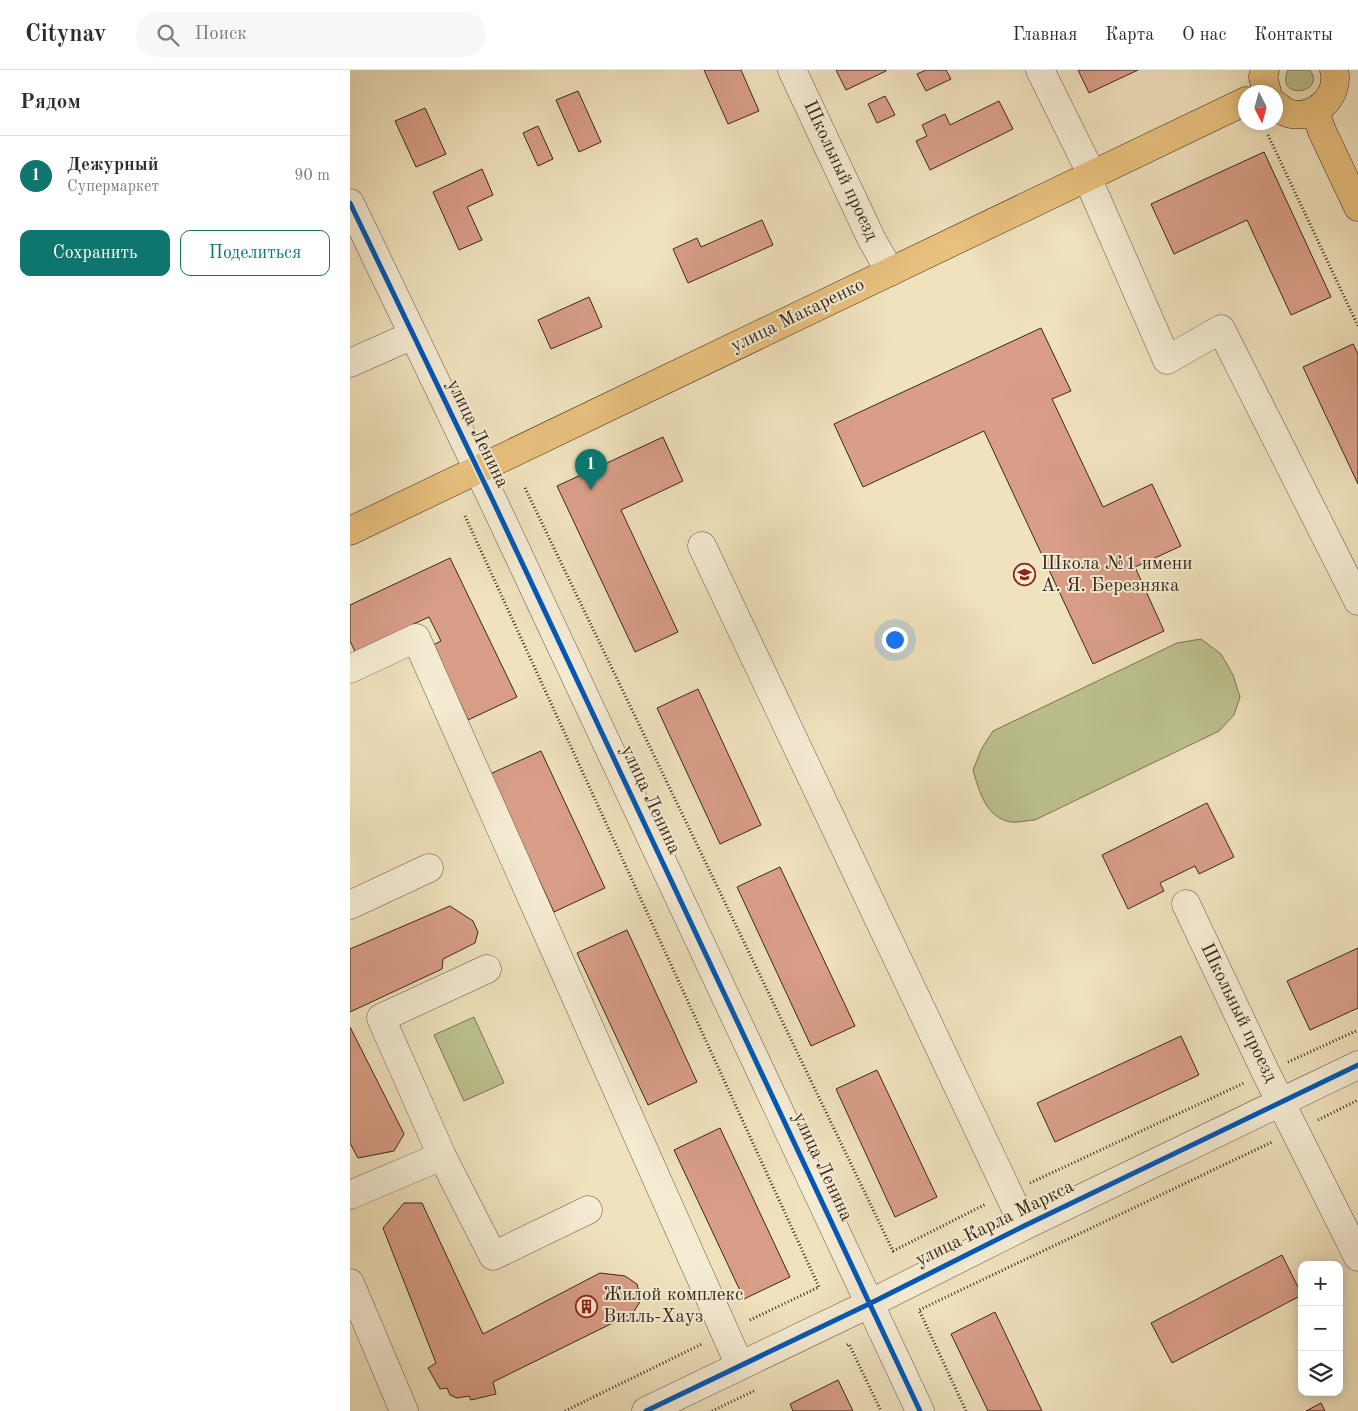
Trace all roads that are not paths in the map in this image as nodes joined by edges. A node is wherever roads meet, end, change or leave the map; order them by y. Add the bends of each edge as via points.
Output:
1 (792, 70) edge
2 (1040, 70) edge
3 (1334, 70) edge
4 (1238, 104) edge
5 (1283, 109) edge
6 (1315, 111) junction
7 (1089, 176) junction
8 (350, 203) edge
9 (1358, 207) edge
10 (890, 272) junction
11 (413, 335) junction
12 (350, 363) edge
13 (478, 469) junction
14 (350, 530) edge
15 (702, 546) dead end
16 (1358, 601) edge
17 (350, 669) edge
18 (429, 868) dead end
19 (1186, 904) dead end
20 (350, 905) edge
21 (487, 969) dead end
22 (1358, 1065) edge
23 (1281, 1102) junction
24 (442, 1156) junction
25 (350, 1195) edge
26 (588, 1210) dead end
27 (1024, 1226) junction
28 (1358, 1256) edge
29 (350, 1283) edge
30 (869, 1304) junction
31 (740, 1366) junction
32 (404, 1411) edge
33 (646, 1411) edge
34 (920, 1411) edge

1 - 10 street, Школьный проезд via 870,238
2 - 7 street
3 - 6 main road via 1333,90
4 - 7 main road, улица Макаренко
5 - 6 main road via 1300,114
6 - 9 main road
7 - 10 main road, улица Макаренко
7 - 16 street via 1167,360 1221,329
8 - 11 street, улица Ленина
10 - 13 main road, улица Макаренко
11 - 12 street
11 - 13 street, улица Ленина
13 - 14 main road, улица Макаренко
13 - 30 street, улица Ленина
15 - 27 street
17 - 31 street via 416,638
18 - 20 street
19 - 23 street, Школьный проезд
21 - 24 street via 381,1018
22 - 23 street, улица Карла Маркса
23 - 27 street, улица Карла Маркса
23 - 28 street, Школьный проезд
24 - 25 street
24 - 26 street via 493,1256
27 - 30 street, улица Карла Маркса
29 - 32 street
30 - 31 street, улица Карла Маркса
30 - 34 street, улица Ленина
31 - 33 street, улица Карла Маркса

